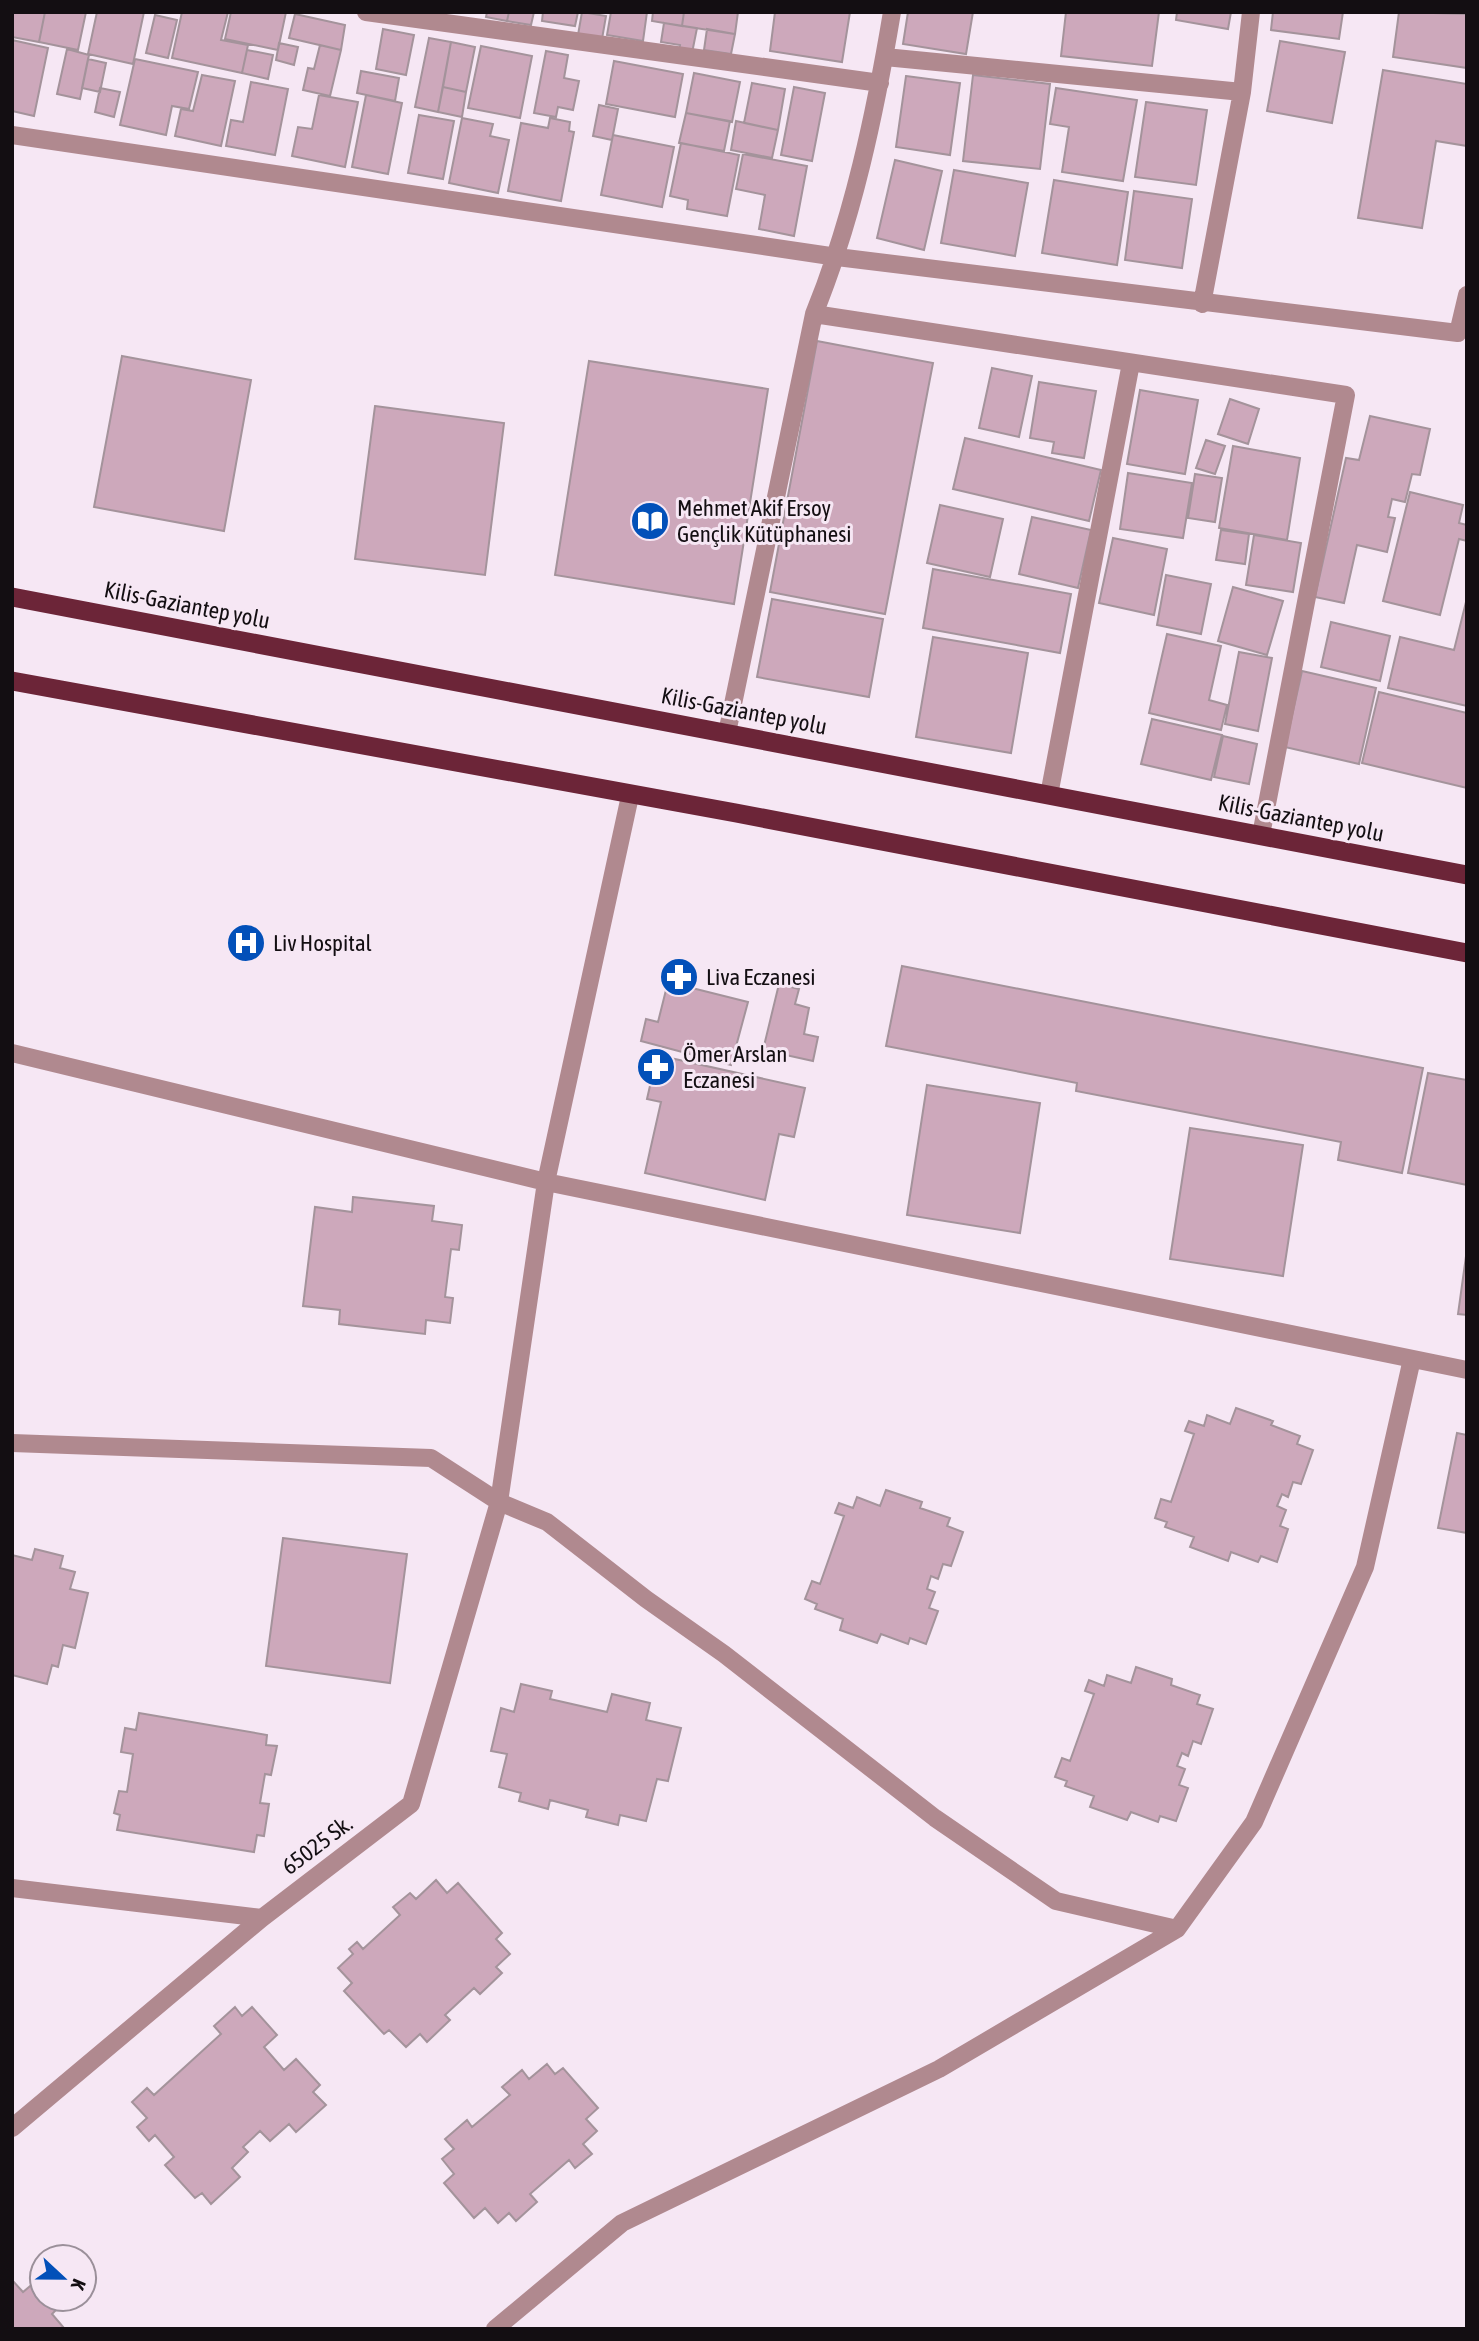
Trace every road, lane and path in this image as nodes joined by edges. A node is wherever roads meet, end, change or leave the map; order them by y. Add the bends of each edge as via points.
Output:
1 (366, 12) edge
2 (892, 12) edge
3 (1251, 12) edge
4 (885, 57) junction
5 (880, 83) junction
6 (1242, 92) junction
7 (12, 135) edge
8 (837, 257) junction
9 (1467, 295) edge
10 (1202, 304) junction
11 (814, 314) junction
12 (1463, 334) edge
13 (1130, 362) junction
14 (12, 597) edge
15 (12, 681) edge
16 (727, 733) junction
17 (1049, 795) junction
18 (630, 796) junction
19 (1261, 835) junction
20 (1467, 875) edge
21 (1467, 953) edge
22 (12, 1053) edge
23 (546, 1182) junction
24 (1412, 1359) junction
25 (1467, 1370) edge
26 (12, 1443) edge
27 (499, 1502) junction
28 (12, 1888) edge
29 (262, 1918) junction
30 (1177, 1928) junction
31 (12, 2128) edge
32 (495, 2329) edge

1 - 5 street
2 - 4 street
3 - 6 street
4 - 5 street
4 - 6 street
5 - 8 street
6 - 10 street
7 - 8 street
8 - 10 street
8 - 11 street
9 - 12 street
10 - 12 street
11 - 13 street
11 - 16 street
13 - 17 street
13 - 19 street via 1346,395
14 - 16 highway, Kilis-Gaziantep yolu
15 - 18 highway
16 - 17 highway, Kilis-Gaziantep yolu
17 - 19 highway, Kilis-Gaziantep yolu
18 - 21 highway
18 - 23 street, 65025 Sk.
19 - 20 highway, Kilis-Gaziantep yolu
22 - 23 street
23 - 24 street
23 - 27 street, 65025 Sk.
24 - 25 street
24 - 30 street via 1365,1567 1254,1822
26 - 27 street via 431,1458
27 - 29 street, 65025 Sk. via 411,1804
27 - 30 street via 547,1522 935,1818 1056,1901
28 - 29 street
29 - 31 street, 65025 Sk.
30 - 32 street via 939,2069 622,2223

